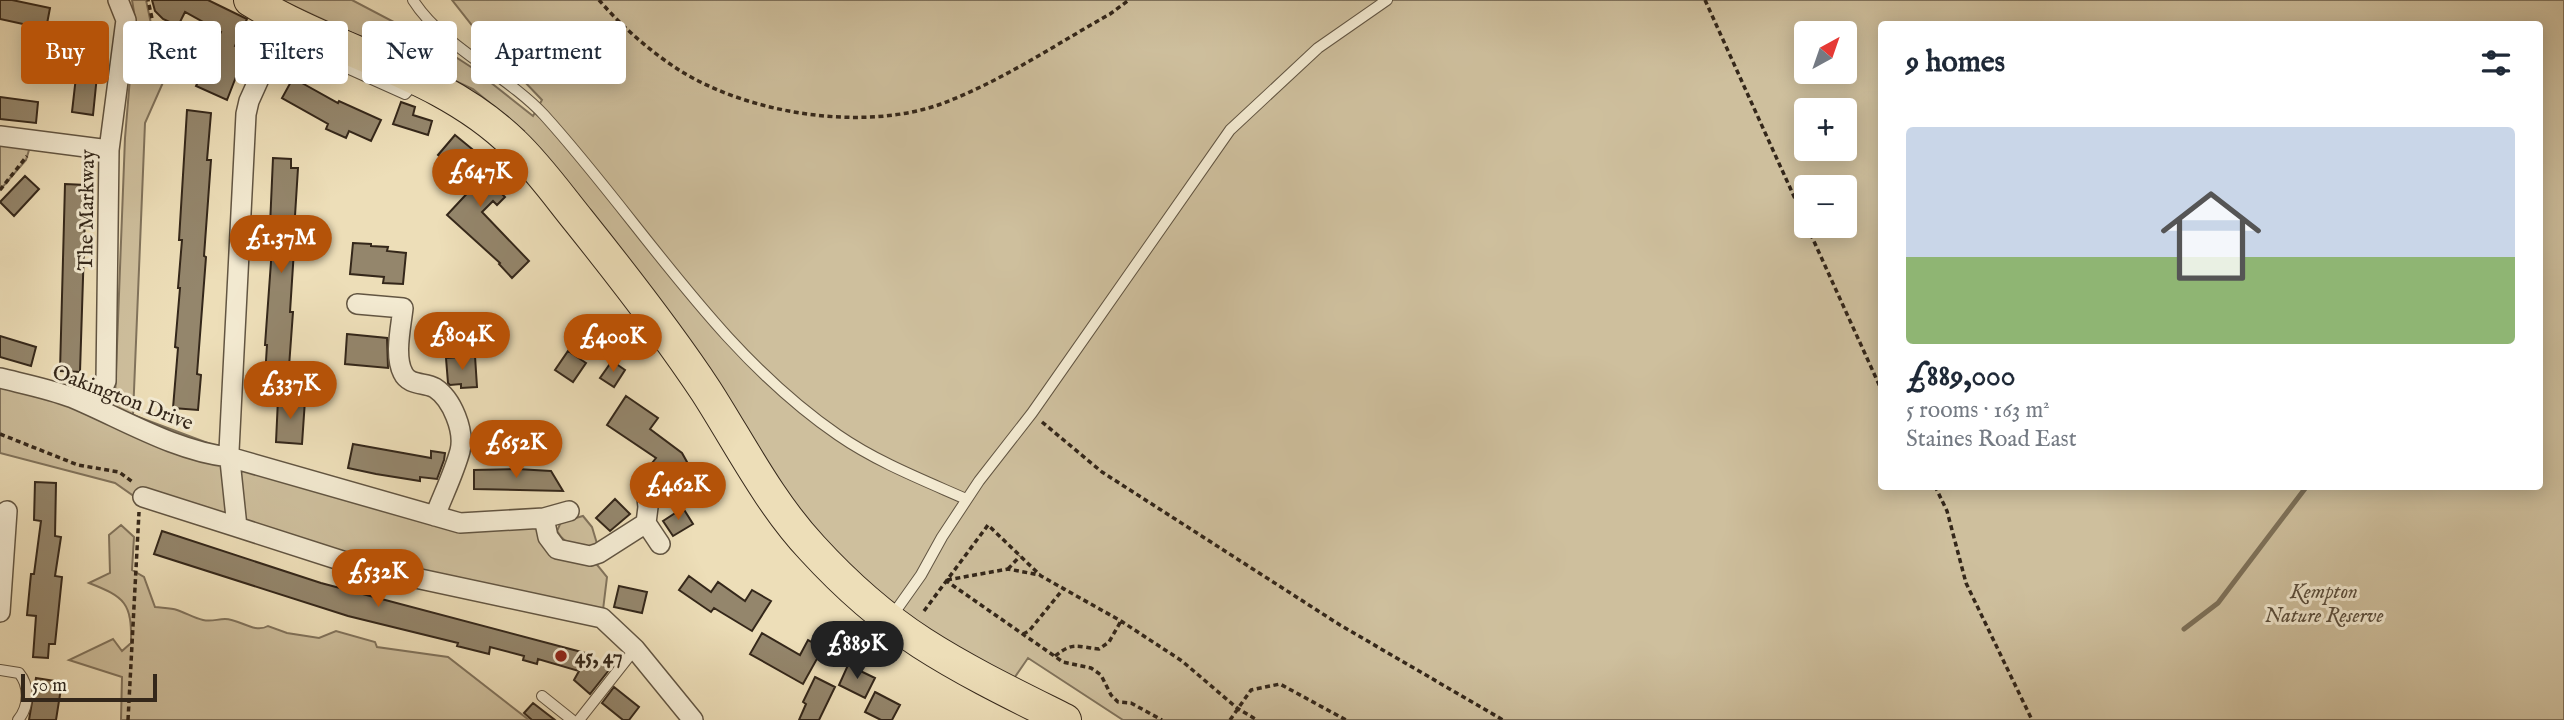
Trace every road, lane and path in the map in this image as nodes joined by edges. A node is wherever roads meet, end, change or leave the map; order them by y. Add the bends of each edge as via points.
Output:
1 (118, 0) edge
2 (148, 0) edge
3 (250, 0) edge
4 (413, 0) edge
5 (599, 0) edge
6 (1129, 0) edge
7 (1387, 0) edge
8 (1706, 0) edge
9 (153, 21) edge
10 (274, 21) edge
11 (122, 53) joint
12 (348, 53) edge
13 (257, 84) edge
14 (0, 136) edge
15 (32, 140) junction
16 (109, 150) junction
17 (0, 190) edge
18 (1794, 195) edge
19 (1813, 238) edge
20 (357, 304) dead end
21 (0, 378) edge
22 (1878, 382) edge
23 (72, 398) junction
24 (1032, 413) junction
25 (0, 434) edge
26 (229, 457) junction
27 (646, 489) dead end
28 (1937, 490) edge
29 (141, 496) junction
30 (967, 499) junction
31 (7, 511) dead end
32 (569, 511) dead end
33 (435, 516) junction
34 (544, 518) junction
35 (646, 523) junction
36 (237, 527) junction
37 (660, 544) dead end
38 (1020, 556) junction
39 (1008, 569) junction
40 (1041, 576) junction
41 (945, 580) junction
42 (1064, 588) junction
43 (924, 611) dead end
44 (0, 612) edge
45 (890, 619) junction
46 (1121, 621) junction
47 (1023, 634) junction
48 (635, 649) junction
49 (1055, 656) junction
50 (0, 670) edge
51 (542, 696) dead end
52 (1237, 708) junction
53 (18, 720) edge
54 (128, 720) edge
55 (572, 720) edge
56 (579, 720) edge
57 (692, 720) edge
58 (1065, 720) edge
59 (1162, 720) edge
60 (1230, 720) edge
61 (1257, 720) edge
62 (1346, 720) edge
63 (1503, 720) edge
64 (2032, 720) edge

1 - 11 street, The Markway via 126,20
2 - 9 path
3 - 10 highway
4 - 30 lane via 447,36 542,113 721,330 778,388 839,436
5 - 6 path via 680,71 743,100 811,116 855,117 898,115 939,104 989,82
7 - 24 lane via 1318,48 1230,130
8 - 18 path
11 - 16 street, The Markway
12 - 45 highway via 418,79 460,102 516,145 672,343 769,495 811,547
13 - 26 street via 246,114
14 - 15 street
15 - 16 street
15 - 17 path via 26,160
16 - 23 street, The Markway via 106,381 94,397
19 - 22 path
20 - 33 street via 402,308 399,362 403,374 434,387 454,414 461,448
21 - 23 street, Oakington Drive
23 - 26 street, Oakington Drive via 206,455
24 - 30 lane
24 - 63 path via 1102,472 1340,625
25 - 29 path via 78,465 118,472 128,477
26 - 33 street, Oakington Drive
26 - 36 street
27 - 35 street
28 - 64 path via 1966,583
29 - 36 street
29 - 54 path
30 - 45 lane
31 - 44 street
32 - 34 street, Oakington Drive
33 - 34 street, Oakington Drive via 460,523
34 - 35 street via 556,549 590,556
35 - 37 street
36 - 48 street via 355,565 602,618
38 - 39 path
38 - 40 path
38 - 41 path via 988,525
39 - 40 path
39 - 41 path
40 - 42 path
41 - 43 path
41 - 47 path
42 - 46 path
42 - 47 path
45 - 58 highway via 953,662
46 - 49 path via 1109,642 1099,649 1075,644
46 - 52 path via 1182,661
47 - 49 path
48 - 56 lane
48 - 57 street
49 - 59 path via 1091,668 1118,702 1131,702
50 - 53 lane via 19,673 27,686 25,710
51 - 55 lane
52 - 60 path
52 - 61 path
52 - 62 path via 1251,690 1280,684

